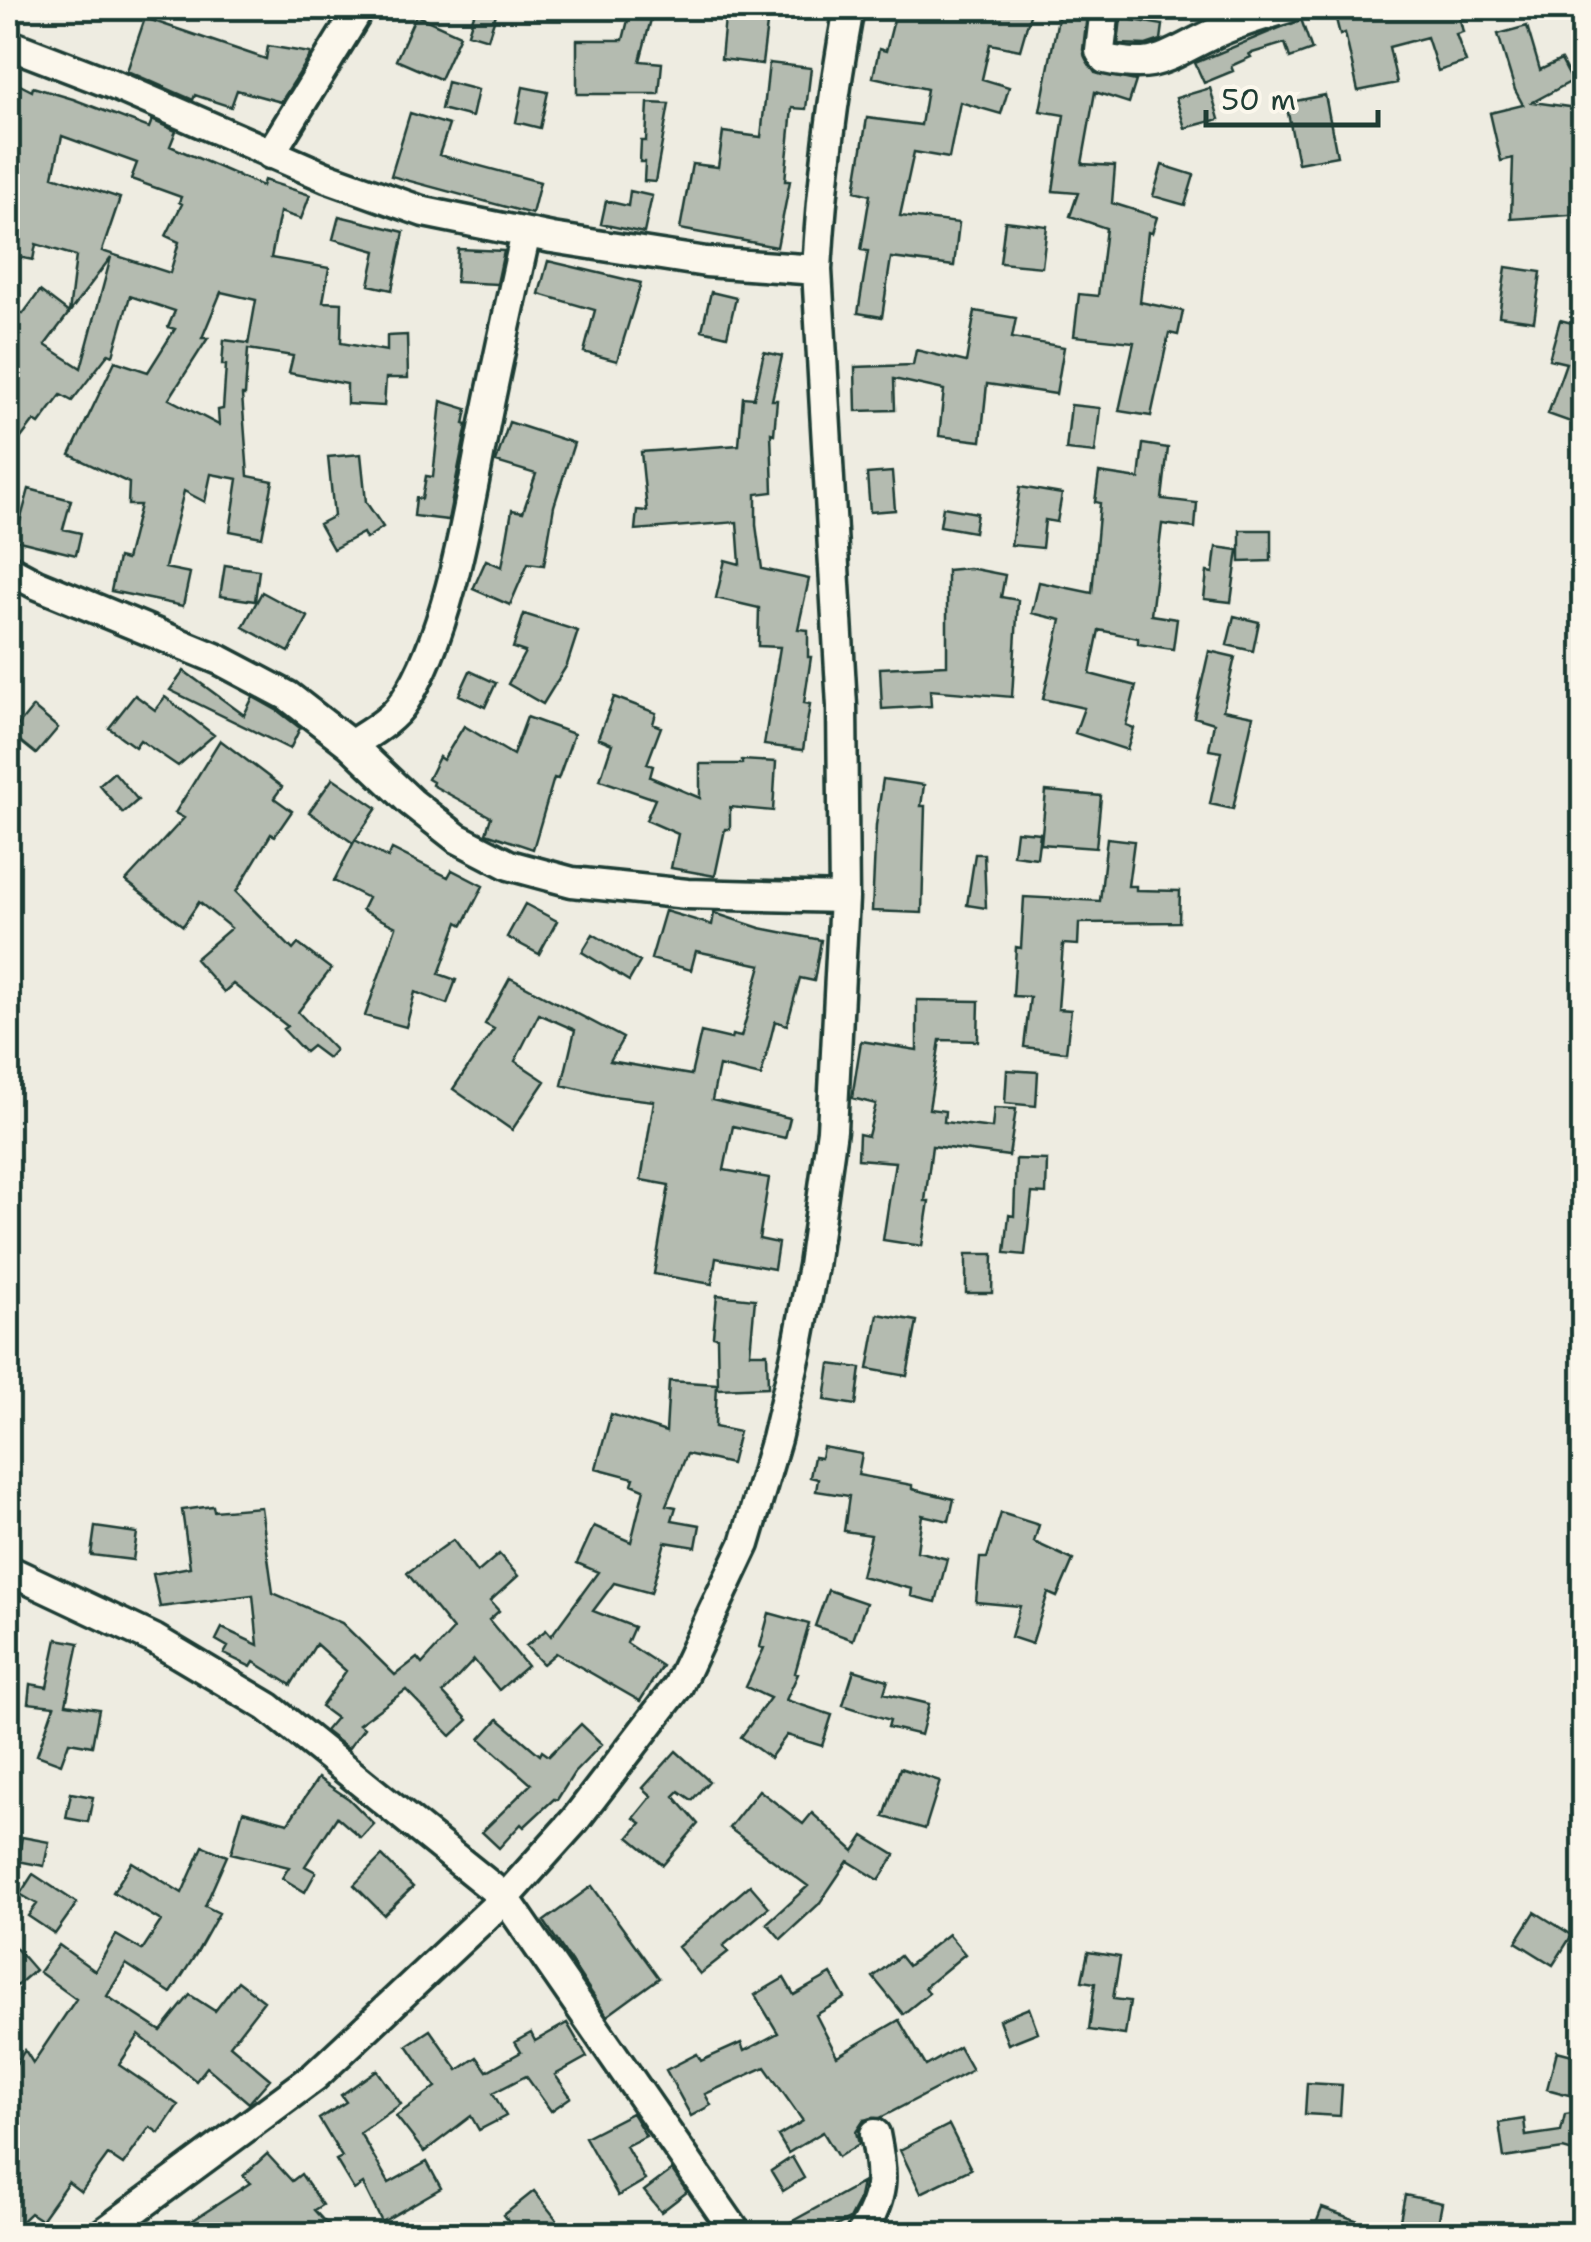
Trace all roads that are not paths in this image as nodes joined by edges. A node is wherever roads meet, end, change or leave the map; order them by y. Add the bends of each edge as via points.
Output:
1 (360, 8) edge
2 (849, 8) edge
3 (1105, 8) edge
4 (1288, 8) edge
5 (8, 44) edge
6 (270, 154) junction
7 (526, 233) junction
8 (818, 270) junction
9 (8, 569) edge
10 (351, 745) junction
11 (844, 898) junction
12 (8, 1570) edge
13 (506, 1898) junction
14 (875, 2134) dead end
15 (102, 2234) edge
16 (737, 2234) edge
17 (861, 2234) edge

1 - 6 street
2 - 8 street via 831,108
3 - 4 street via 1100,51 1104,59 1131,64 1180,54 1206,37
5 - 6 street
6 - 7 street via 424,212
7 - 8 street via 706,262
7 - 10 street via 440,620 402,706
8 - 11 street via 842,706
9 - 10 street via 220,660 288,696
10 - 11 street via 457,838 509,865 572,882 687,894
11 - 13 street via 832,1130 813,1266 776,1439 745,1544 678,1686
12 - 13 street via 154,1639 268,1707
13 - 15 street via 314,2076
13 - 16 street
14 - 17 street via 882,2167 878,2207

